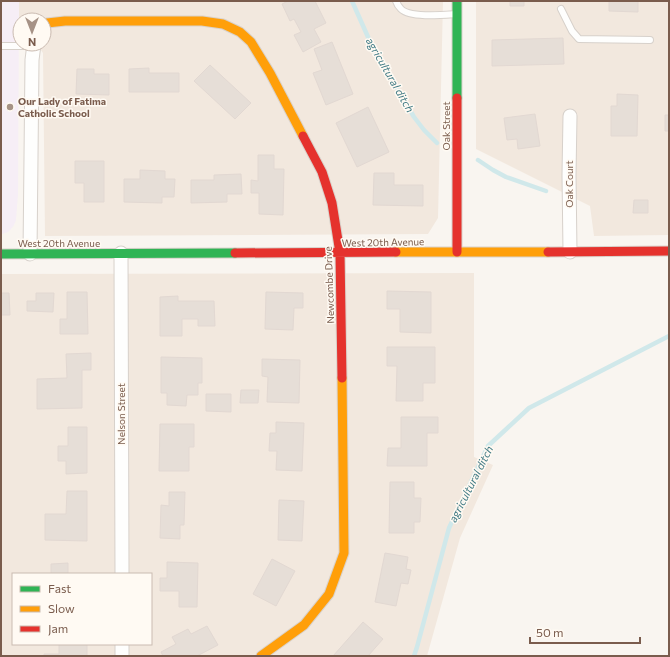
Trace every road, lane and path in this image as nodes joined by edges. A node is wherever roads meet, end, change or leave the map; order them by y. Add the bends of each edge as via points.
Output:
1 (396, 1) edge
2 (457, 1) edge
3 (561, 9) dead end
4 (457, 14) junction
5 (52, 22) edge
6 (650, 40) dead end
7 (1, 46) edge
8 (12, 46) edge
9 (33, 52) edge
10 (570, 116) dead end
11 (669, 251) edge
12 (457, 252) junction
13 (570, 252) junction
14 (340, 253) junction
15 (1, 254) edge
16 (30, 254) junction
17 (121, 254) junction
18 (122, 573) edge
19 (122, 645) edge
20 (122, 656) edge
21 (262, 656) edge

1 - 4 lane via 402,10 411,14
2 - 4 street, Oak Street
3 - 6 lane via 579,39
4 - 12 street, Oak Street
5 - 14 street, Newcombe Drive via 202,21 223,24 240,32 251,42 270,73 322,172 332,203
7 - 8 lane
9 - 16 street
10 - 13 street, Oak Court
11 - 13 street, West 20th Avenue
12 - 13 street, West 20th Avenue
12 - 14 street, West 20th Avenue
14 - 17 street, West 20th Avenue
14 - 21 street, Newcombe Drive via 344,553 329,594 304,625
15 - 16 street, West 20th Avenue
16 - 17 street, West 20th Avenue
17 - 18 street, Nelson Street
19 - 20 street

